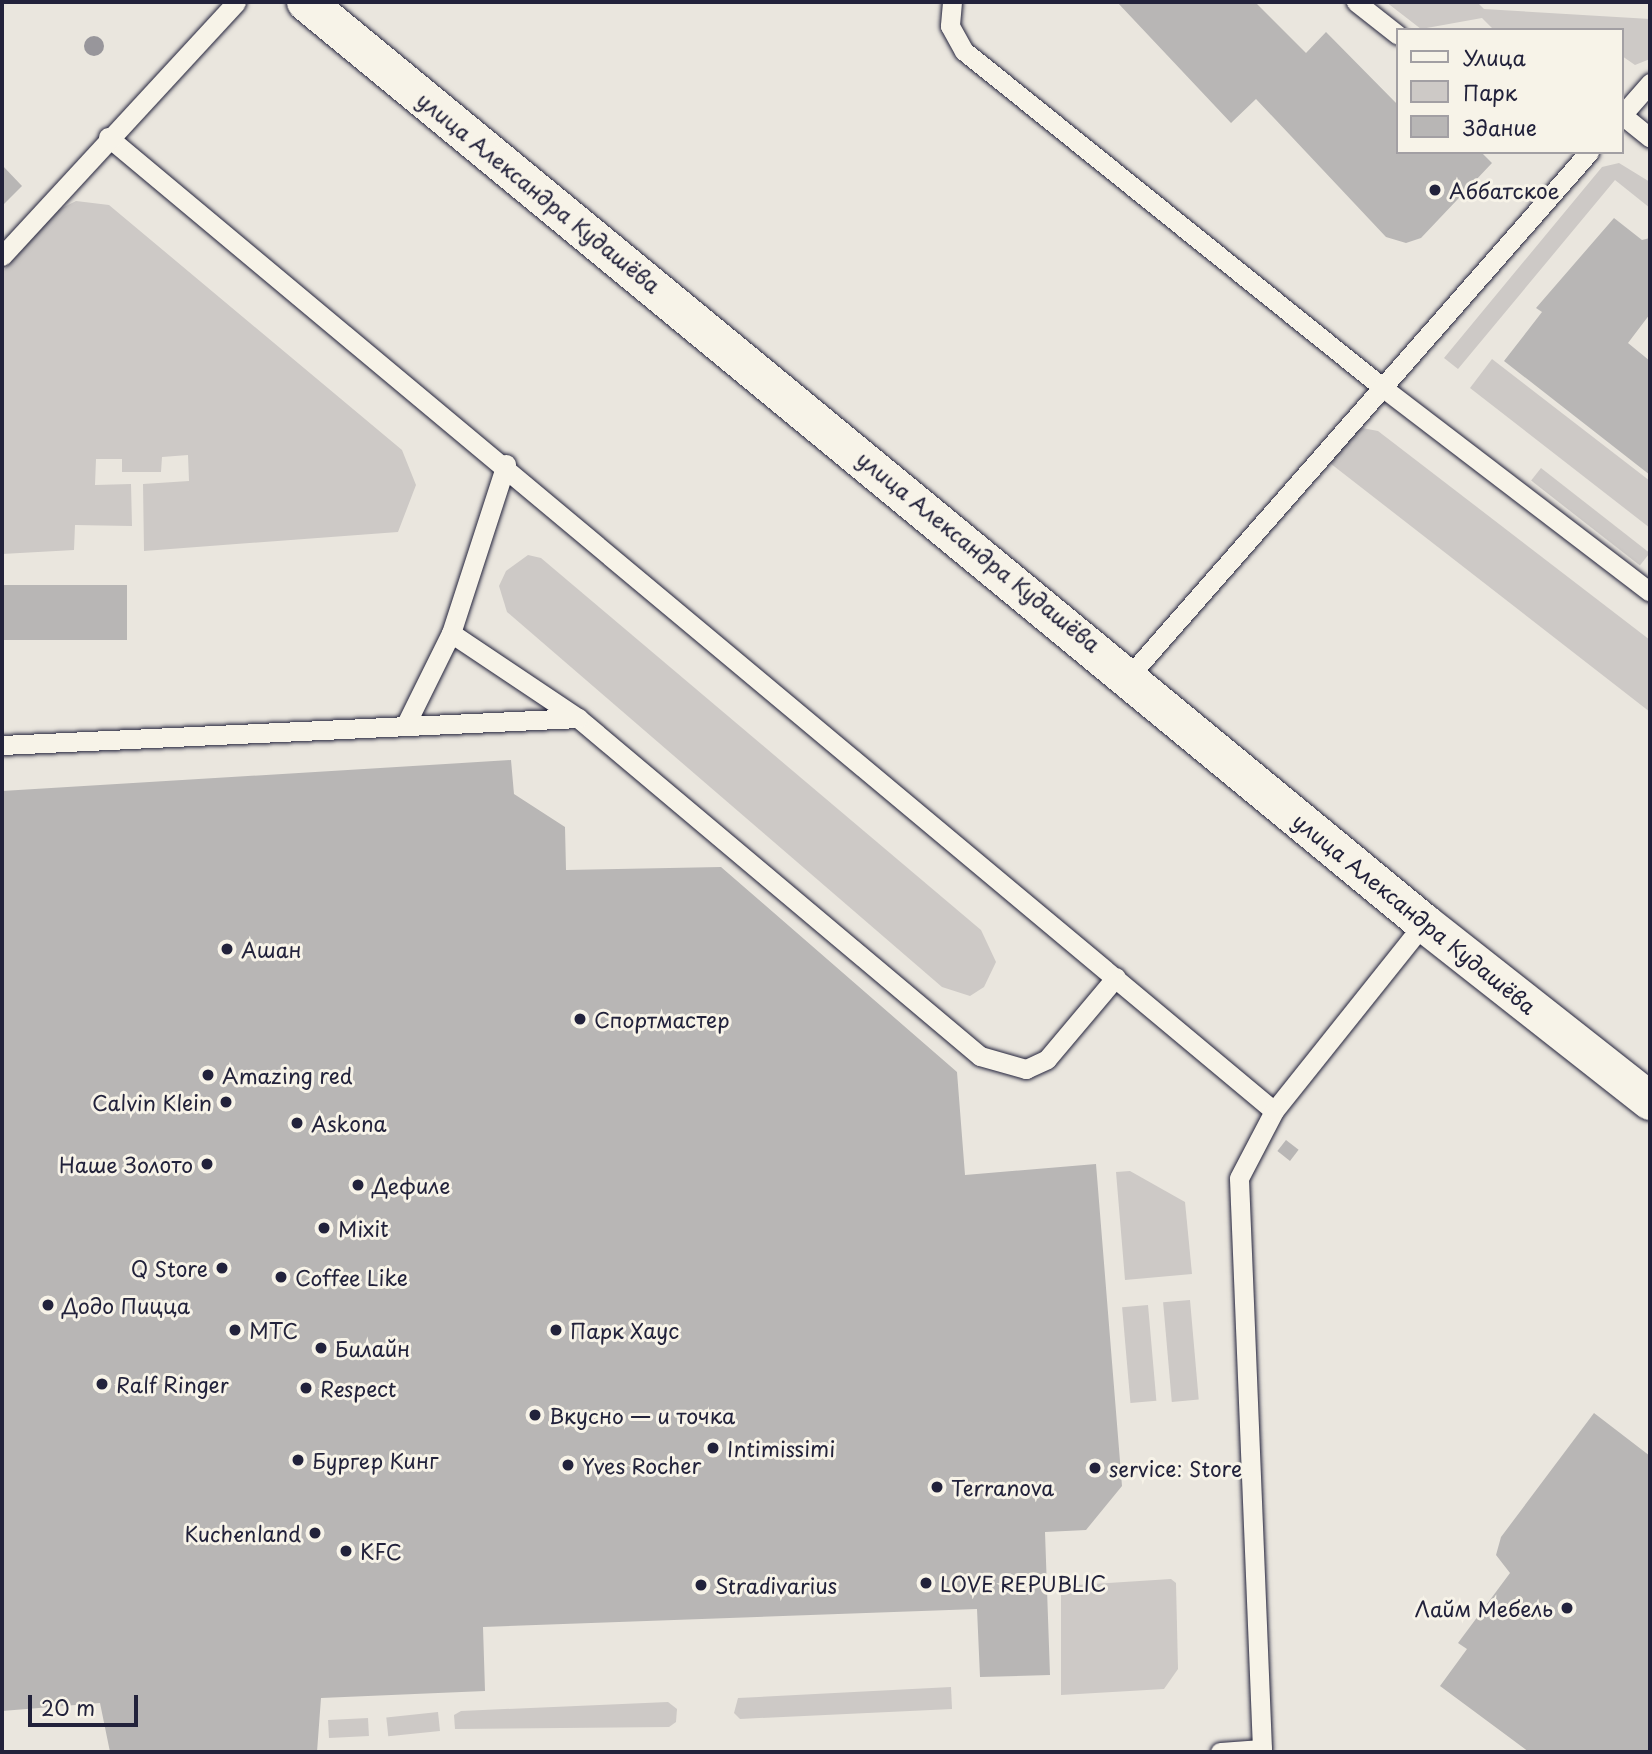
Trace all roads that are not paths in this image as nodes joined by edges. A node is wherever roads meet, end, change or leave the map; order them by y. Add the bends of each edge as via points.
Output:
1 (236, 2) edge
2 (306, 2) edge
3 (952, 2) edge
4 (1356, 2) edge
5 (1396, 33) edge
6 (1650, 83) edge
7 (1624, 113) edge
8 (1624, 117) edge
9 (108, 137) junction
10 (1650, 138) edge
11 (1581, 155) edge
12 (2, 256) edge
13 (1382, 387) junction
14 (506, 464) junction
15 (1650, 592) edge
16 (451, 633) junction
17 (1130, 675) junction
18 (578, 718) junction
19 (405, 726) junction
20 (2, 745) edge
21 (1424, 923) junction
22 (1116, 977) junction
23 (1650, 1101) edge
24 (1274, 1111) junction
25 (1262, 1751) edge
26 (1220, 1752) edge

1 - 9 lane
2 - 17 main road, улица Александра Кудашёва
3 - 13 lane via 950,26 964,51
4 - 5 lane
6 - 7 lane
8 - 10 lane
9 - 12 lane
9 - 14 lane
11 - 13 lane
13 - 15 lane
13 - 17 lane
14 - 16 lane
14 - 22 lane
16 - 18 lane
16 - 19 lane
17 - 21 main road, улица Александра Кудашёва
18 - 19 lane
18 - 22 lane via 980,1056 1000,1066 1026,1069 1047,1059
19 - 20 lane
21 - 23 main road, улица Александра Кудашёва
21 - 24 lane
22 - 24 lane
24 - 25 lane via 1239,1178
25 - 26 lane

